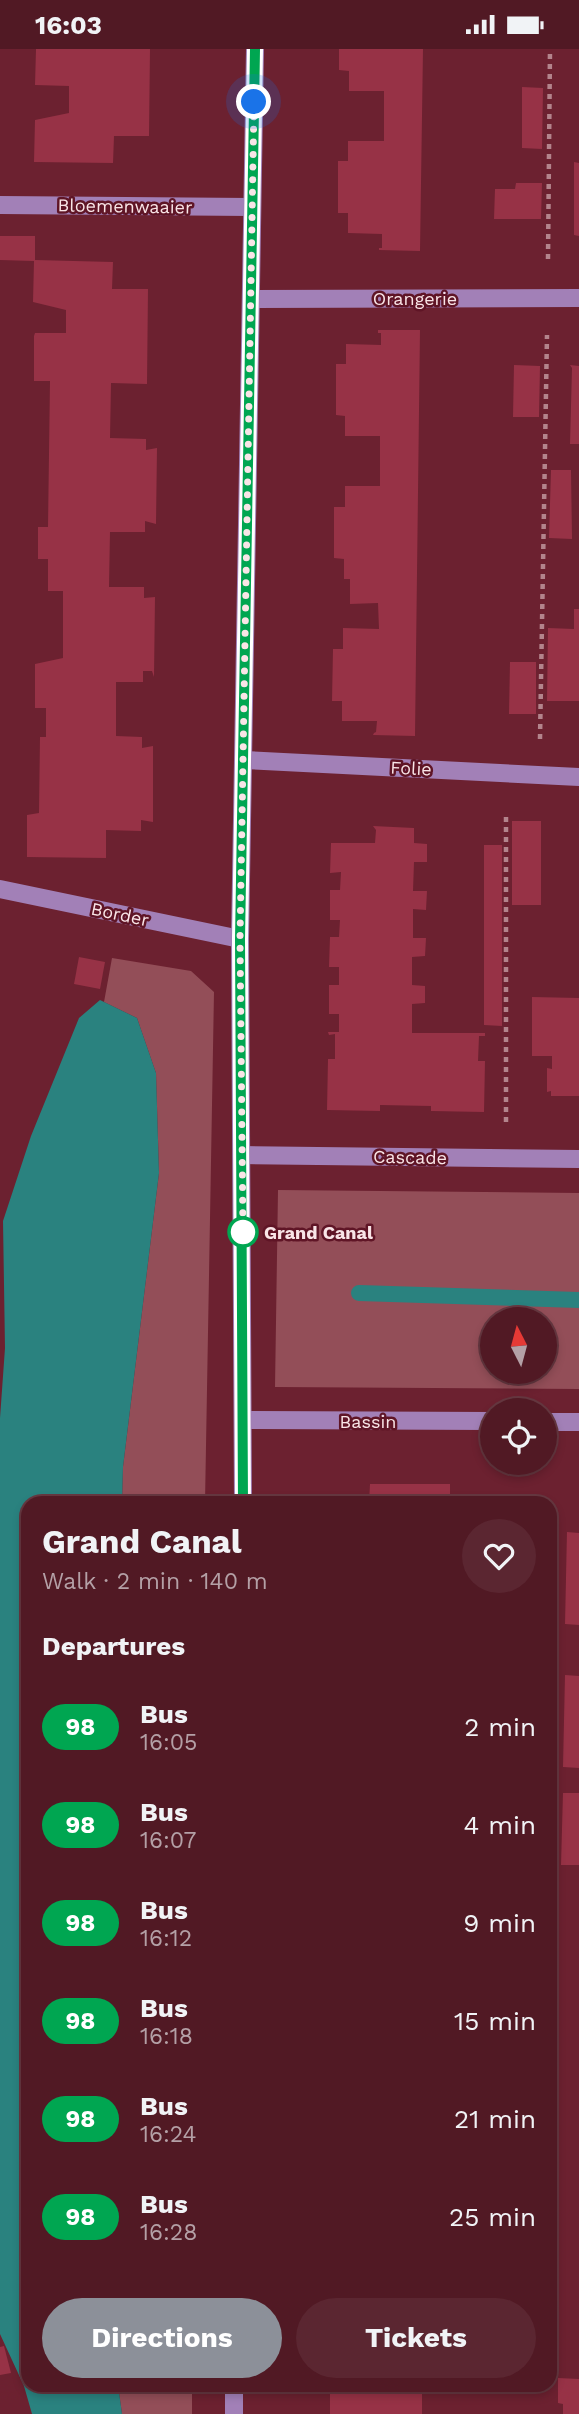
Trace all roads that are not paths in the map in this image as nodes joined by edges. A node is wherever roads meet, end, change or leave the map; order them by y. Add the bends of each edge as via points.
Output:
1 (255, 49) edge
2 (0, 205) edge
3 (251, 207) junction
4 (579, 298) edge
5 (251, 299) junction
6 (244, 760) junction
7 (579, 776) edge
8 (0, 889) edge
9 (240, 939) junction
10 (242, 1155) junction
11 (579, 1159) edge
12 (244, 1420) junction
13 (480, 1421) edge
14 (557, 1422) edge
15 (579, 1422) edge
16 (243, 1496) edge
17 (234, 2392) edge
18 (234, 2414) edge

1 - 3 street
2 - 3 street, Bloemenwaaier
3 - 5 street
4 - 5 street, Orangerie
5 - 6 street
6 - 7 street, Folie
6 - 9 street
8 - 9 street, Border
9 - 10 street
10 - 11 street, Cascade
10 - 12 street
12 - 13 street, Bassin
12 - 16 street
14 - 15 street
17 - 18 street

